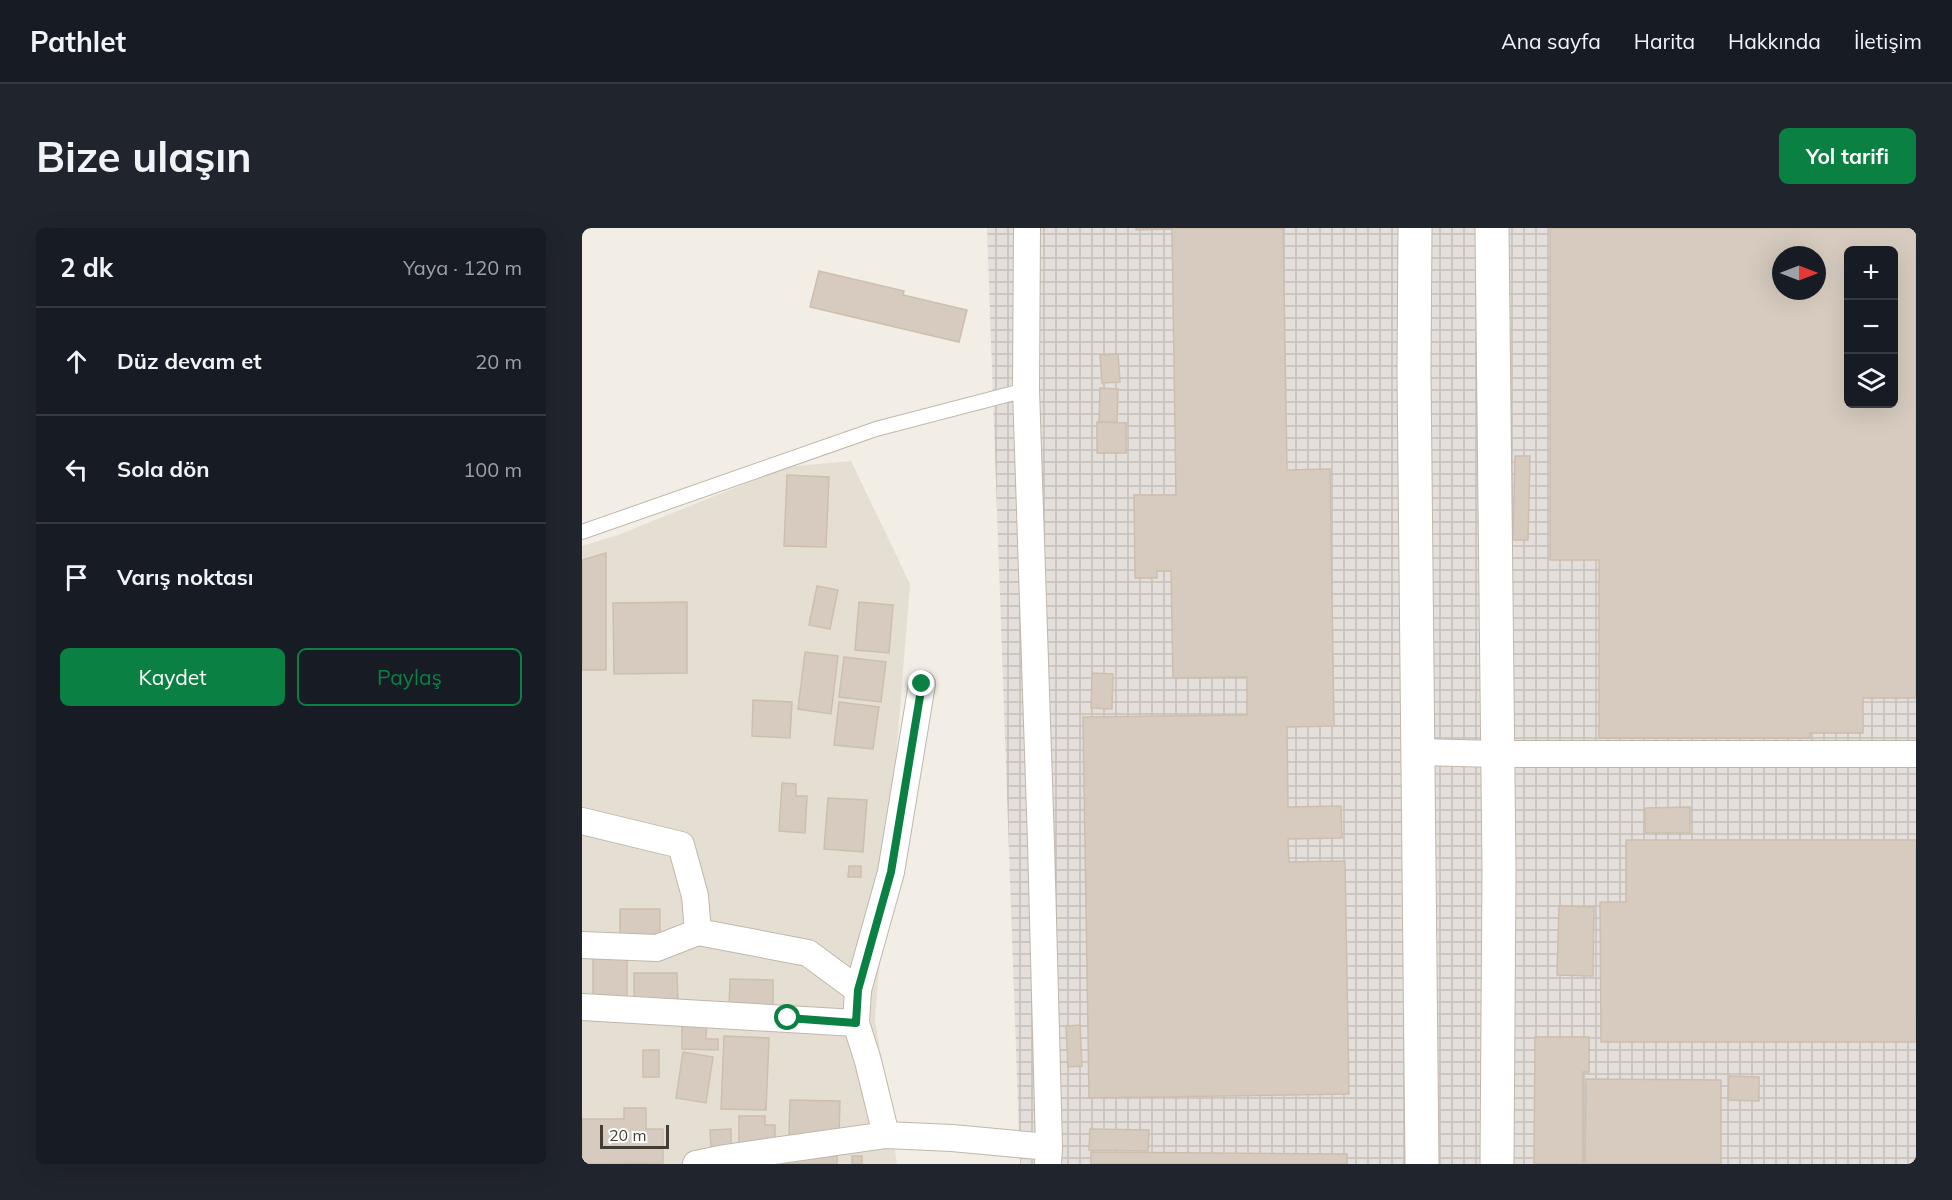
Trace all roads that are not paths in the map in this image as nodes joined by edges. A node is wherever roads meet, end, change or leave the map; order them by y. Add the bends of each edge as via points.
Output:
1 (1027, 228) edge
2 (1415, 228) edge
3 (1492, 228) edge
4 (1026, 390) junction
5 (582, 532) edge
6 (922, 684) dead end
7 (1419, 752) junction
8 (1496, 754) junction
9 (1916, 754) edge
10 (582, 821) edge
11 (698, 932) junction
12 (582, 945) edge
13 (858, 990) junction
14 (582, 1007) edge
15 (856, 1023) junction
16 (886, 1135) junction
17 (1048, 1156) edge
18 (696, 1164) edge
19 (1422, 1164) edge
20 (1497, 1164) edge

1 - 4 street
2 - 7 street
3 - 8 street
4 - 5 lane via 876,429
4 - 17 street
6 - 13 street via 891,872
7 - 8 street
7 - 19 street
8 - 9 street
8 - 20 street
10 - 11 street via 681,845 695,896
11 - 12 street via 657,948
11 - 13 street via 808,953
13 - 15 street
14 - 15 street
15 - 16 street
16 - 17 street via 952,1138
16 - 18 street

